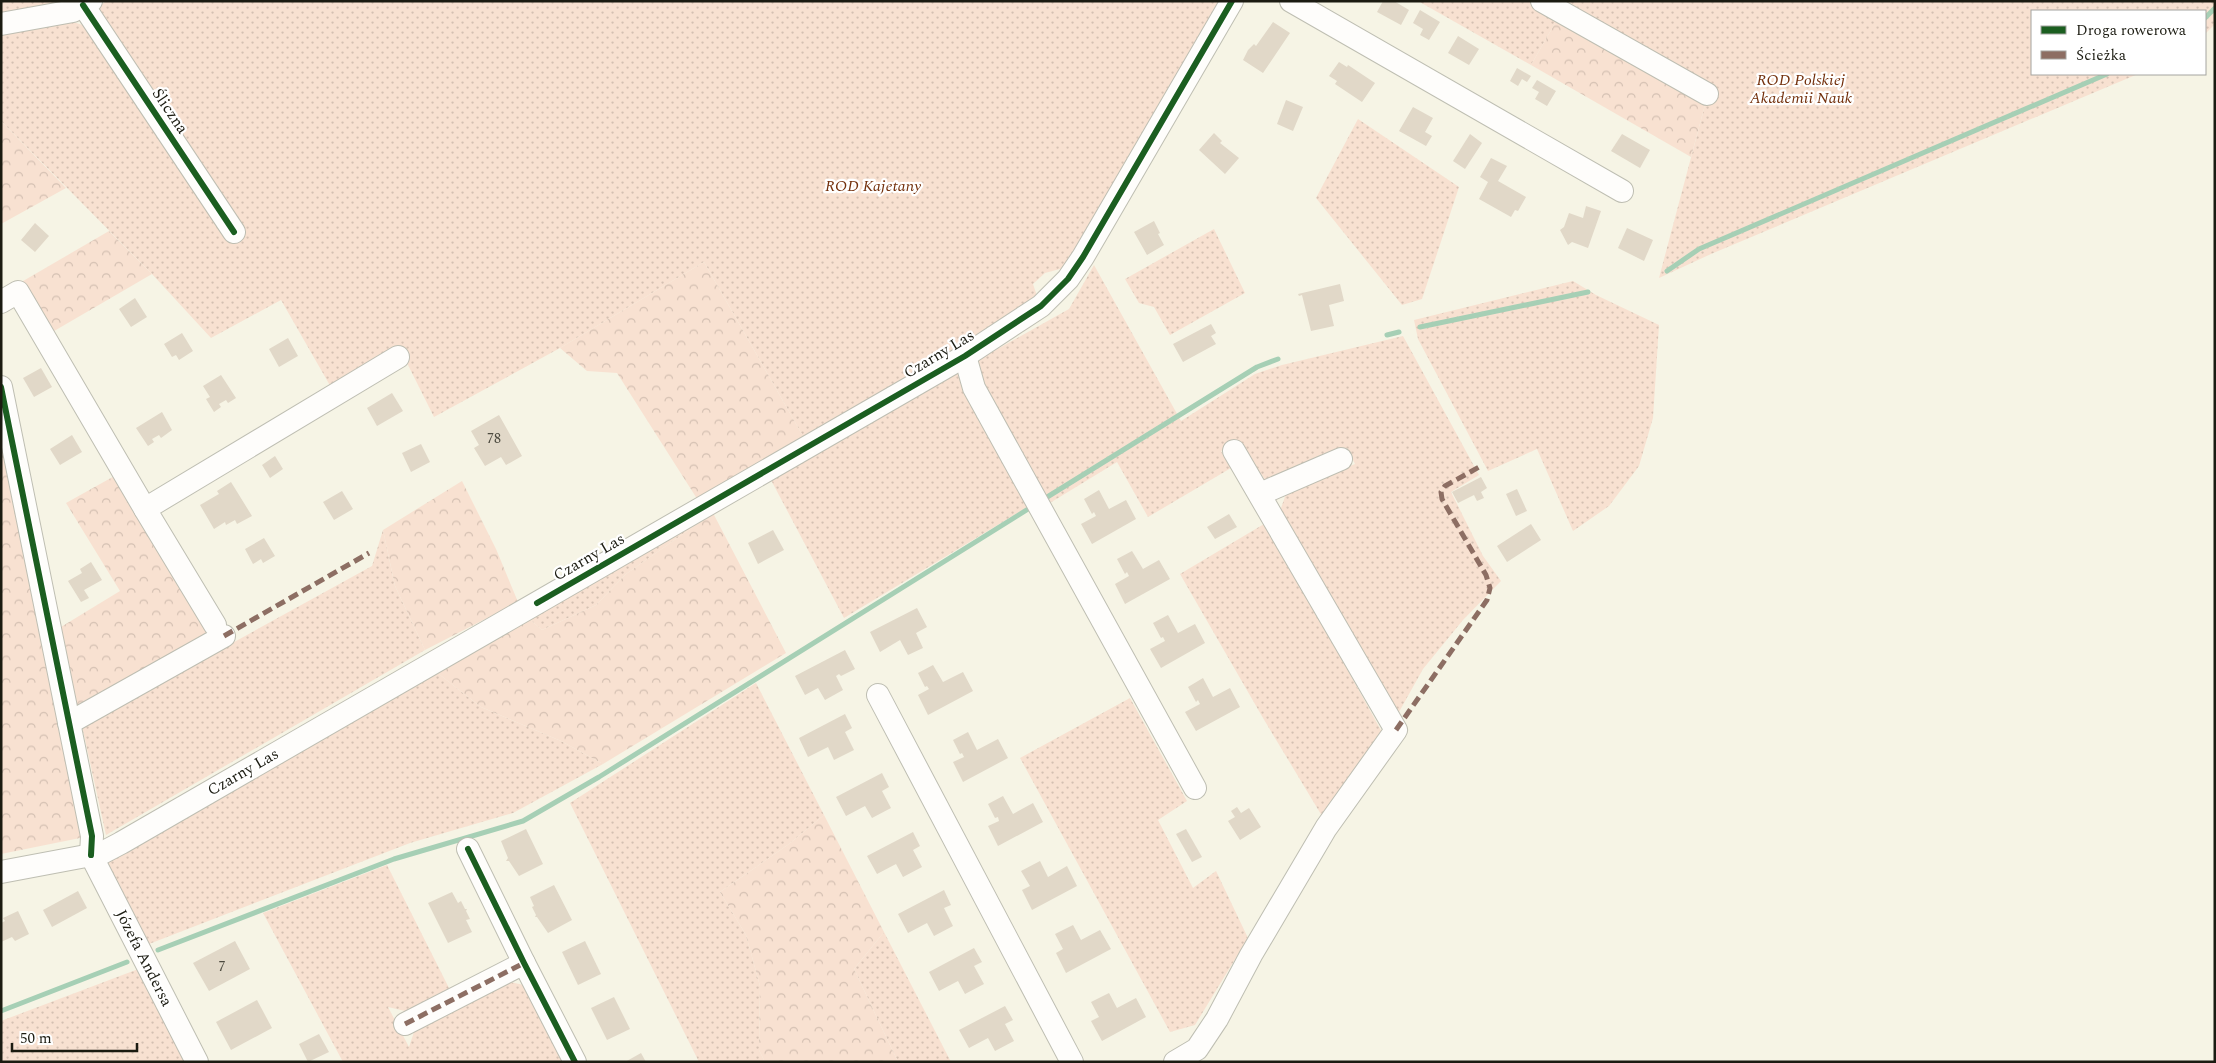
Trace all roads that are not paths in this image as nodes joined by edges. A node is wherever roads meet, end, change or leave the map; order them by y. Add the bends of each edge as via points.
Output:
1 (1232, 1) edge
2 (1291, 1) edge
3 (1542, 1) edge
4 (87, 3) edge
5 (1, 24) edge
6 (1707, 94) dead end
7 (1622, 191) dead end
8 (234, 232) dead end
9 (1, 302) edge
10 (965, 356) junction
11 (398, 357) dead end
12 (1, 387) edge
13 (1234, 451) dead end
14 (1340, 459) dead end
15 (1260, 494) junction
16 (145, 509) junction
17 (878, 695) dead end
18 (69, 723) junction
19 (1195, 788) dead end
20 (468, 849) dead end
21 (92, 855) junction
22 (1, 872) edge
23 (524, 964) junction
24 (405, 1024) dead end
25 (197, 1062) edge
26 (575, 1062) edge
27 (1072, 1062) edge
28 (1175, 1062) edge

1 - 10 street, Czarny Las via 1084,257 1068,279 1041,306
2 - 7 street
3 - 6 street
4 - 5 street via 73,11
4 - 8 street, Śliczna
9 - 16 street via 18,292
10 - 19 street via 974,388
10 - 21 street, Czarny Las via 121,843
11 - 16 street
12 - 18 street
13 - 15 street
14 - 15 street
15 - 28 street via 1396,730 1326,828 1217,1019 1197,1049
16 - 18 street via 220,630
17 - 27 street
18 - 21 street via 92,836
20 - 23 street
21 - 22 street, Czarny Las
21 - 25 street, Józefa Andersa
23 - 24 street
23 - 26 street

